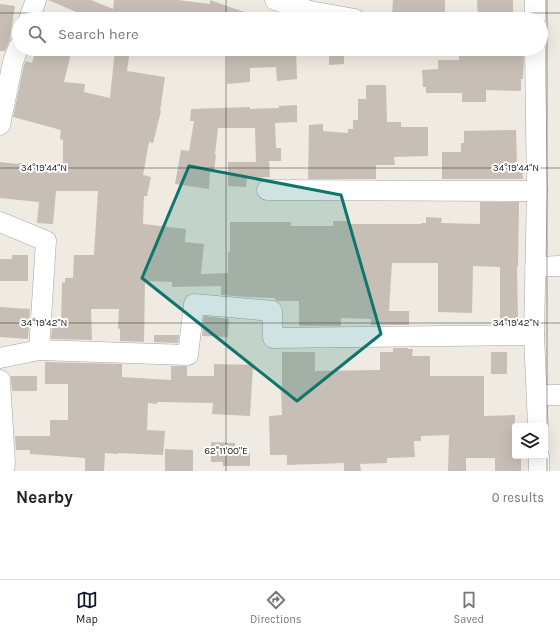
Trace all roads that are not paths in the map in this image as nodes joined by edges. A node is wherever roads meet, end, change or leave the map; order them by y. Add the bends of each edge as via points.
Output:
1 (36, 0) edge
2 (275, 0) edge
3 (535, 0) edge
4 (32, 12) edge
5 (310, 12) edge
6 (535, 12) edge
7 (15, 56) edge
8 (535, 56) edge
9 (0, 125) edge
10 (267, 190) dead end
11 (537, 191) junction
12 (0, 222) edge
13 (560, 266) edge
14 (535, 267) junction
15 (534, 336) junction
16 (39, 350) junction
17 (0, 358) edge
18 (0, 380) edge
19 (537, 395) junction
20 (560, 395) edge
21 (538, 423) edge
22 (539, 459) edge
23 (4, 471) edge
24 (539, 471) edge

1 - 4 street
2 - 5 street
3 - 6 street
7 - 9 street
8 - 11 street
10 - 11 street
11 - 14 street
12 - 16 street via 46,241
13 - 14 street
14 - 15 street
15 - 16 street via 273,338 272,312 194,304 188,355
15 - 19 street
16 - 17 street
18 - 23 street
19 - 20 street
19 - 21 street
22 - 24 street

